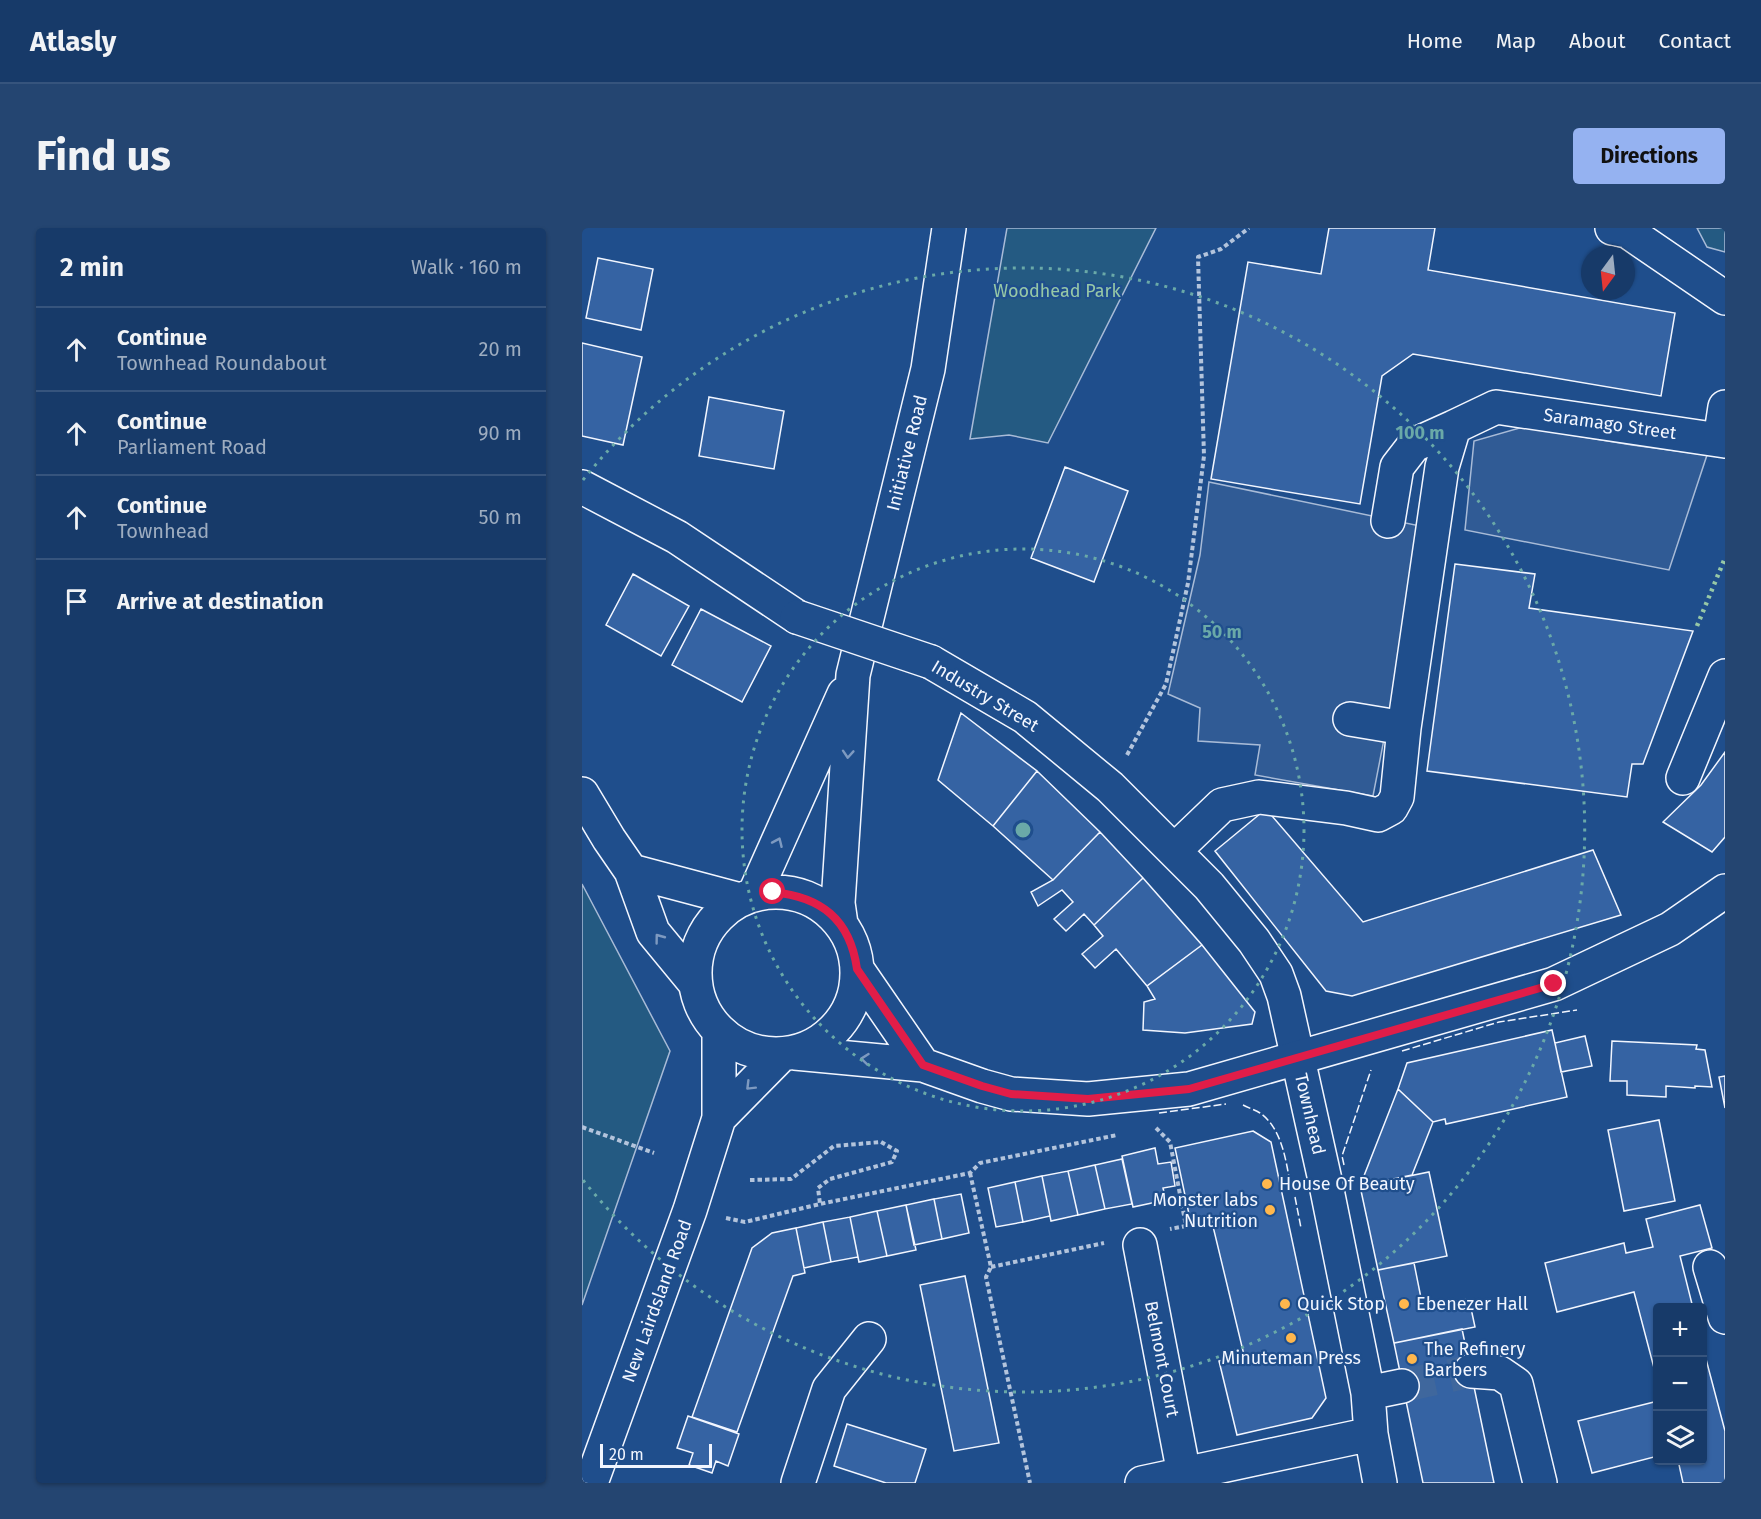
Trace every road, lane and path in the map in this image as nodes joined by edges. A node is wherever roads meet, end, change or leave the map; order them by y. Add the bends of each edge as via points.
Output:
1 (949, 228) edge
2 (1249, 228) edge
3 (1612, 228) edge
4 (1725, 298) edge
5 (1725, 407) edge
6 (1454, 427) junction
7 (1723, 440) edge
8 (582, 487) edge
9 (1388, 521) dead end
10 (853, 675) junction
11 (1725, 676) edge
12 (1350, 718) dead end
13 (1404, 728) junction
14 (1683, 778) dead end
15 (1110, 787) junction
16 (582, 794) edge
17 (1174, 852) junction
18 (631, 871) junction
19 (1725, 891) edge
20 (747, 897) junction
21 (841, 924) junction
22 (857, 969) junction
23 (695, 983) junction
24 (719, 1031) junction
25 (788, 1054) junction
26 (1297, 1058) junction
27 (923, 1065) junction
28 (719, 1118) junction
29 (582, 1127) edge
30 (1120, 1134) dead end
31 (654, 1153) dead end
32 (970, 1173) junction
33 (750, 1180) dead end
34 (820, 1204) junction
35 (690, 1210) junction
36 (1140, 1245) dead end
37 (1037, 1257) dead end
38 (1039, 1266) dead end
39 (1710, 1267) dead end
40 (1725, 1317) edge
41 (869, 1339) dead end
42 (1471, 1371) tunnel mouth
43 (1402, 1386) tunnel mouth
44 (1368, 1393) junction
45 (1371, 1434) junction
46 (1184, 1474) junction
47 (591, 1483) edge
48 (798, 1483) edge
49 (1030, 1483) edge
50 (1142, 1483) edge
51 (1380, 1483) edge
52 (1540, 1483) edge

1 - 10 main road, Initiative Road via 928,369
2 - 15 path via 1221,249 1198,257 1204,456 1188,583 1166,684
3 - 4 main road via 1627,231
5 - 7 main road
6 - 7 main road, Saramago Street via 1496,407
6 - 9 main road via 1414,445 1397,467
6 - 13 main road via 1442,467
8 - 15 main road, Industry Street, bridge via 677,537 797,617 931,662 1025,717
20 -> 10 main road
10 -> 21 main road via 838,903
11 - 14 main road
12 - 13 main road
13 - 17 main road via 1397,797 1391,808 1378,815 1259,797 1222,805
15 - 17 main road, Industry Street
16 - 18 main road
17 - 26 main road, Industry Street via 1209,886 1276,974
18 - 20 main road
23 -> 18 main road via 653,932
19 - 26 main road, Townhead via 1670,929 1554,984
20 - 21 main road via 773,892 811,899
20 - 23 main road via 720,915 704,934 695,966
21 - 22 main road via 855,953
22 - 25 main road via 851,1005 842,1022 813,1046
22 - 27 main road
23 - 24 main road via 703,1008
24 - 25 main road via 741,1046 767,1054
24 - 28 main road, New Lairdsland Road
27 -> 25 main road
25 -> 28 main road, New Lairdsland Road
26 - 27 main road via 1189,1089 1088,1099 1011,1094
26 - 44 main road, Townhead
28 - 35 main road, New Lairdsland Road
29 - 31 path
30 - 32 path via 980,1163
32 - 34 path
32 - 49 path via 991,1267 986,1277
33 - 34 path via 791,1179 834,1146 881,1142 897,1151 892,1162 830,1179 818,1188
34 - 35 path via 745,1222
35 - 47 main road, New Lairdsland Road
36 - 46 main road, Belmont Court
37 - 38 path
39 - 40 main road
41 - 48 main road via 829,1389
42 - 52 main road via 1500,1373 1516,1384
43 - 44 main road
44 - 45 main road, Townhead
45 - 46 main road
45 - 51 main road, Townhead
46 - 50 main road

